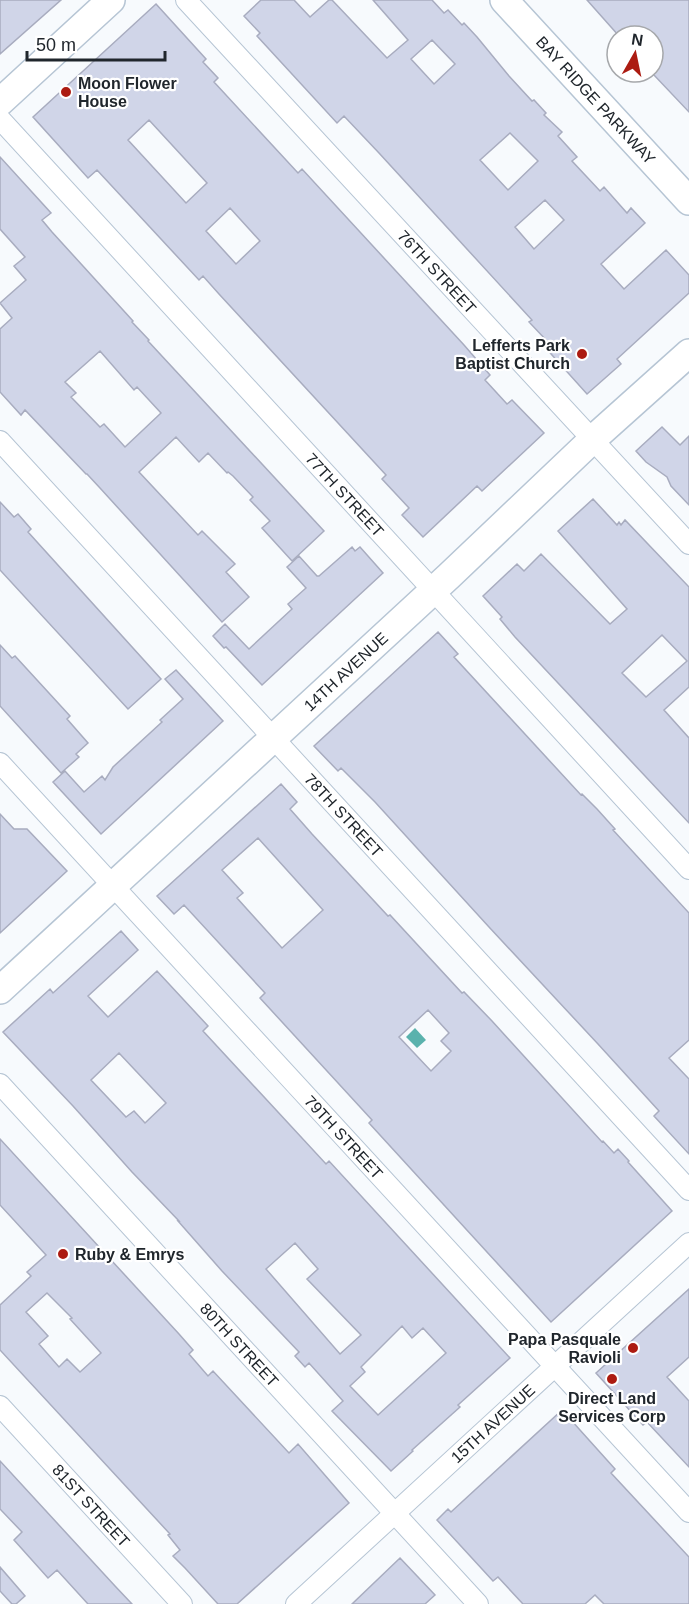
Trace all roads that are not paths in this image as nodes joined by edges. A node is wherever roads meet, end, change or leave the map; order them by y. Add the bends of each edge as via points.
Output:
1 (111, 0) edge
2 (186, 0) edge
3 (504, 0) edge
4 (0, 102) edge
5 (0, 119) edge
6 (689, 201) edge
7 (689, 353) edge
8 (593, 440) junction
9 (0, 441) edge
10 (689, 544) edge
11 (434, 590) junction
12 (273, 738) junction
13 (0, 762) edge
14 (689, 869) edge
15 (113, 885) junction
16 (0, 990) edge
17 (0, 1084) edge
18 (689, 1190) edge
19 (689, 1243) edge
20 (555, 1366) junction
21 (0, 1406) edge
22 (689, 1512) edge
23 (394, 1514) junction
24 (182, 1604) edge
25 (296, 1604) edge
26 (478, 1604) edge

1 - 4 main road
2 - 8 street, 76TH STREET
3 - 6 main road, BAY RIDGE PARKWAY
5 - 11 street, 77TH STREET
7 - 8 main road, 14TH AVENUE
8 - 10 street, 76TH STREET
8 - 11 main road, 14TH AVENUE
9 - 12 street, 78TH STREET
11 - 12 main road, 14TH AVENUE
11 - 14 street, 77TH STREET
12 - 15 main road, 14TH AVENUE
12 - 18 street, 78TH STREET
13 - 15 street, 79TH STREET
15 - 16 main road, 14TH AVENUE
15 - 20 street, 79TH STREET
17 - 23 street, 80TH STREET
19 - 20 street, 15TH AVENUE
20 - 22 street, 79TH STREET
20 - 23 street, 15TH AVENUE
21 - 24 street, 81ST STREET
23 - 25 street, 15TH AVENUE
23 - 26 street, 80TH STREET

